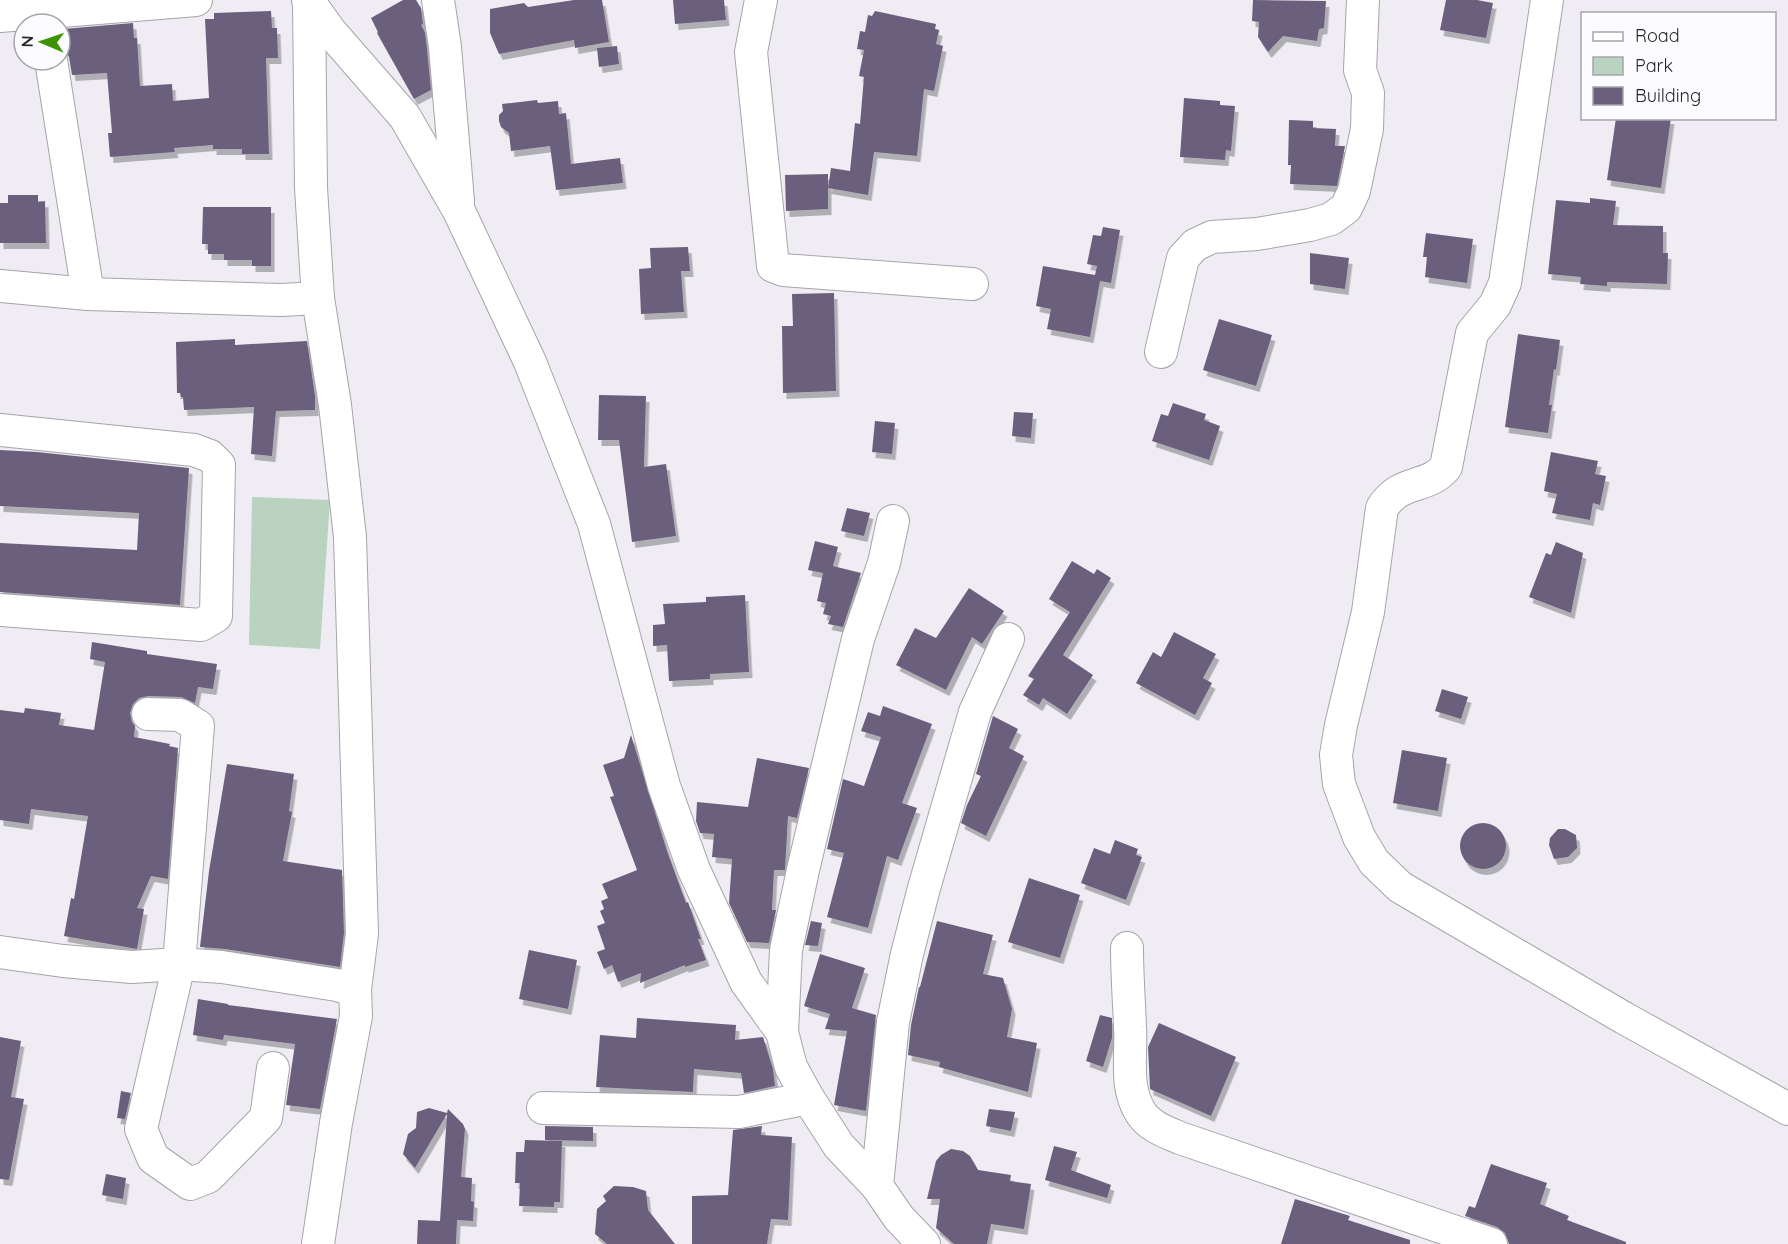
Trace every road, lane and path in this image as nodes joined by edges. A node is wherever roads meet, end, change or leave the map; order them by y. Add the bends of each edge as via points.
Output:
1 (439, 0) edge
2 (760, 0) edge
3 (1363, 0) edge
4 (1547, 0) edge
5 (181, 1) edge
6 (308, 1) edge
7 (72, 15) edge
8 (53, 72) edge
9 (459, 211) junction
10 (972, 284) dead end
11 (0, 286) edge
12 (88, 294) junction
13 (318, 298) junction
14 (1161, 352) dead end
15 (0, 430) edge
16 (893, 521) dead end
17 (0, 610) edge
18 (1008, 639) dead end
19 (148, 714) dead end
20 (1127, 948) dead end
21 (0, 952) edge
22 (179, 964) junction
23 (355, 990) junction
24 (782, 1032) junction
25 (273, 1068) dead end
26 (808, 1098) junction
27 (543, 1108) dead end
28 (1788, 1109) edge
29 (877, 1186) junction
30 (320, 1231) edge
31 (342, 1244) edge
32 (924, 1244) edge
33 (1491, 1244) edge

1 - 9 street
2 - 10 street via 751,52 773,266 783,270
3 - 14 street via 1360,70 1368,93 1366,129 1354,191 1346,208 1331,219 1310,225 1212,237 1196,245 1183,258
4 - 28 street via 1505,283 1495,305 1472,333 1446,467 1438,477 1389,496 1382,508 1368,612 1336,755 1339,784 1359,837 1374,862 1400,887
5 - 7 street
6 - 9 street via 405,117
6 - 13 street via 311,188
8 - 12 street
9 - 24 street via 530,362 594,524 663,786 694,870 746,982
11 - 12 street
12 - 13 street
13 - 23 street via 350,537 361,838 362,934
15 - 17 street via 194,450 210,456 219,465 216,616 210,621 201,625
16 - 24 street via 884,563 858,639 802,870 786,950
18 - 29 street via 975,712 907,954 893,1022
19 - 22 street via 180,715 198,726
20 - 33 street via 1130,1079 1142,1116 1160,1130 1180,1138
21 - 22 street via 132,968
22 - 23 street via 222,967
22 - 25 street via 141,1129 153,1158 190,1184 208,1177 266,1118
23 - 30 street via 356,1016
24 - 26 street via 791,1067
26 - 27 street via 739,1112
26 - 29 street via 839,1146
29 - 32 street via 899,1218
30 - 31 street

